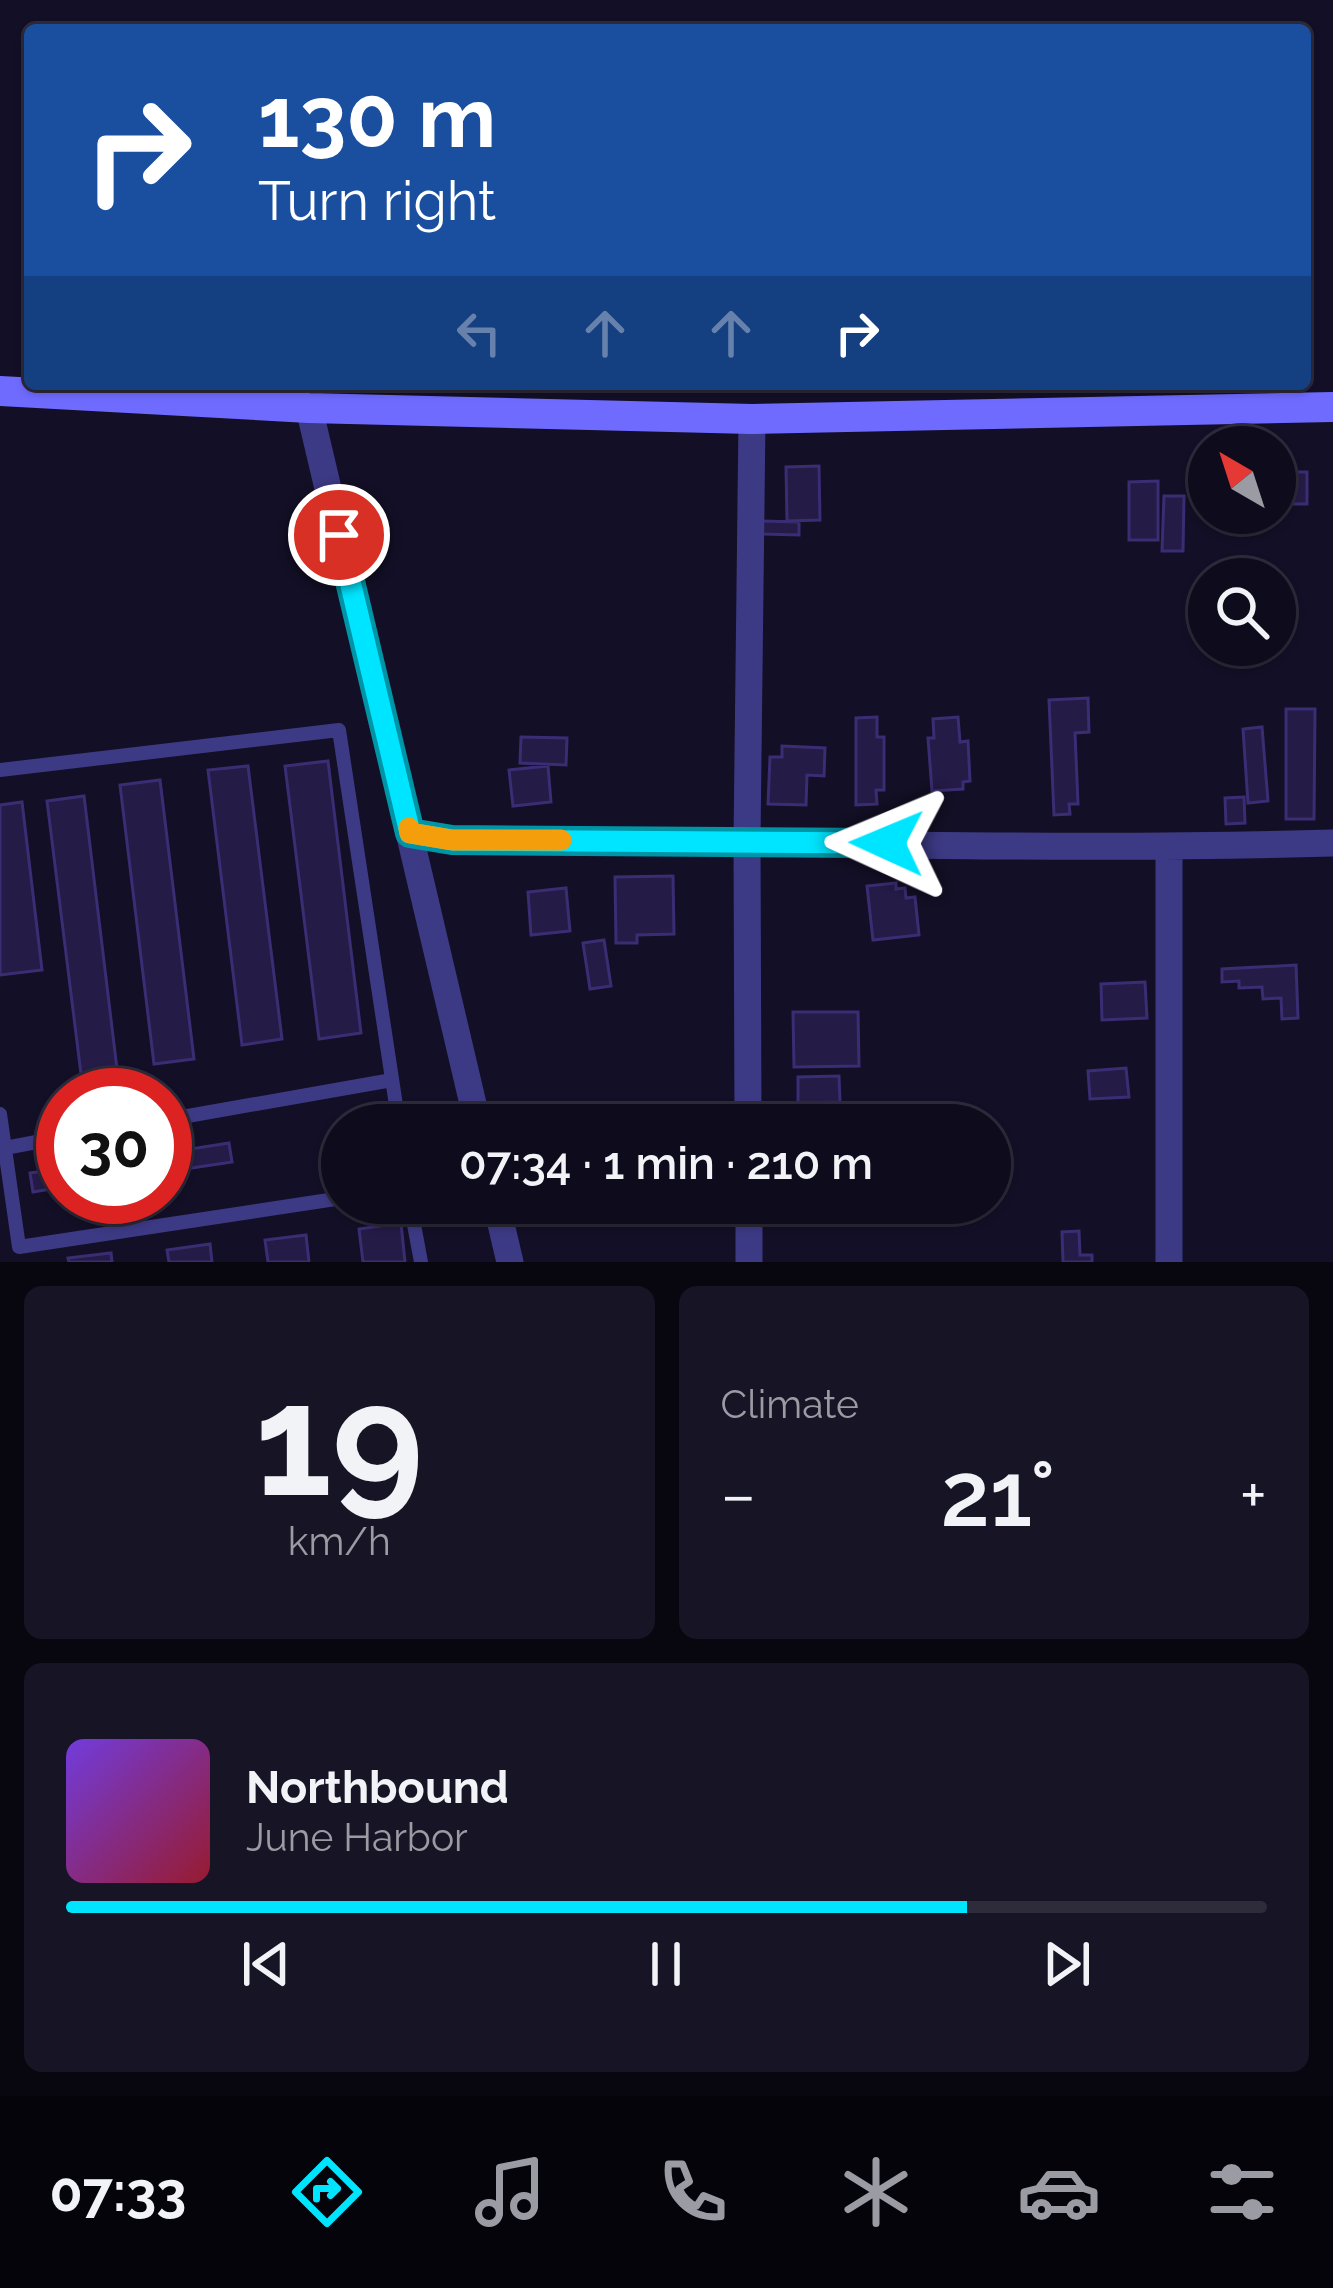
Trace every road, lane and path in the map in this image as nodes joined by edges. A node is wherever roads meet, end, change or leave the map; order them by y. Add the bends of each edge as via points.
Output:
1 (0, 391) edge
2 (309, 407) junction
3 (1333, 407) edge
4 (752, 419) junction
5 (0, 770) edge
6 (410, 833) junction
7 (746, 840) junction
8 (1333, 843) edge
9 (1169, 848) junction
10 (392, 1080) junction
11 (396, 1104) edge
12 (473, 1104) edge
13 (748, 1104) edge
14 (0, 1114) edge
15 (192, 1115) edge
16 (36, 1142) edge
17 (5, 1148) junction
18 (321, 1201) edge
19 (414, 1224) edge
20 (501, 1224) edge
21 (748, 1224) edge
22 (421, 1262) edge
23 (510, 1262) edge
24 (749, 1262) edge
25 (1169, 1262) edge

1 - 2 main road
2 - 4 main road
2 - 6 street
3 - 4 main road
4 - 7 street
5 - 10 lane via 339,730
6 - 7 street via 452,840
6 - 12 street
7 - 9 street
7 - 13 street
8 - 9 street
9 - 25 street
10 - 11 lane
10 - 15 lane
14 - 17 lane
16 - 17 lane
17 - 18 lane via 19,1247
19 - 22 lane
20 - 23 street
21 - 24 street

